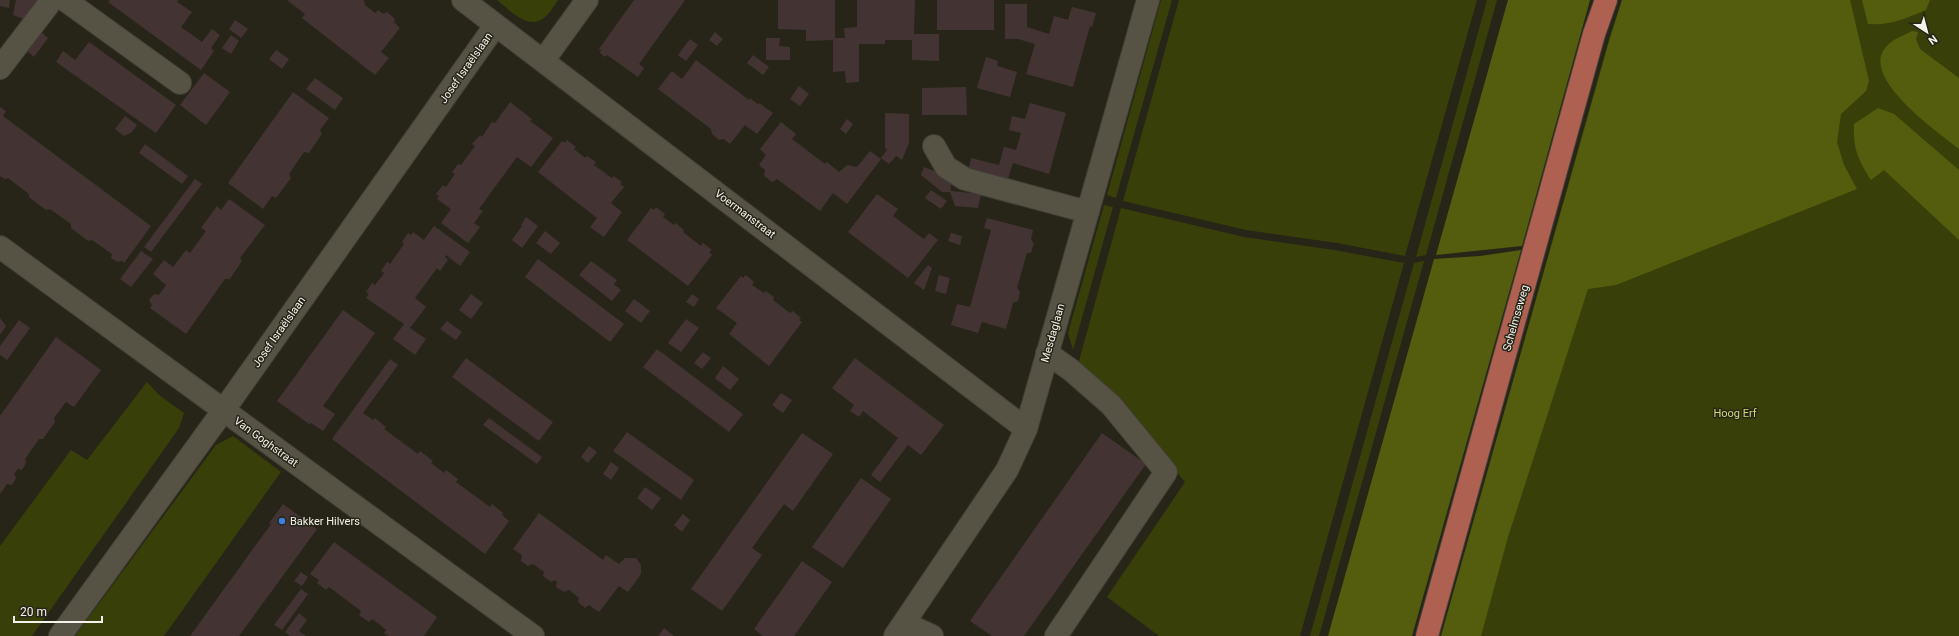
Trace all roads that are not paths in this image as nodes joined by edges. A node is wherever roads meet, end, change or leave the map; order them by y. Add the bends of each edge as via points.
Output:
1 (52, 0) edge
2 (65, 0) edge
3 (463, 0) edge
4 (587, 0) edge
5 (1148, 0) edge
6 (1606, 0) edge
7 (496, 26) junction
8 (543, 61) junction
9 (0, 68) edge
10 (180, 83) dead end
11 (934, 146) dead end
12 (1088, 212) junction
13 (0, 247) edge
14 (1047, 353) junction
15 (223, 411) junction
16 (1026, 429) junction
17 (899, 630) edge
18 (60, 636) edge
19 (533, 636) edge
20 (932, 636) edge
21 (1056, 636) edge
22 (1427, 636) edge

1 - 9 street
2 - 10 street
3 - 7 street, Voermanstraat
4 - 8 street
5 - 12 street, Mesdaglaan
6 - 22 main road, Schelmseweg via 1594,34
7 - 8 street, Voermanstraat
7 - 15 street, Josef Israëlslaan
8 - 16 street, Voermanstraat
11 - 12 street via 946,167 965,179
12 - 14 street, Mesdaglaan
13 - 15 street, Van Goghstraat
14 - 16 street, Mesdaglaan
14 - 21 street via 1111,405 1166,472
15 - 18 street, Josef Israëlslaan
15 - 19 street, Van Goghstraat
16 - 17 street, Mesdaglaan via 1007,470
17 - 20 street

